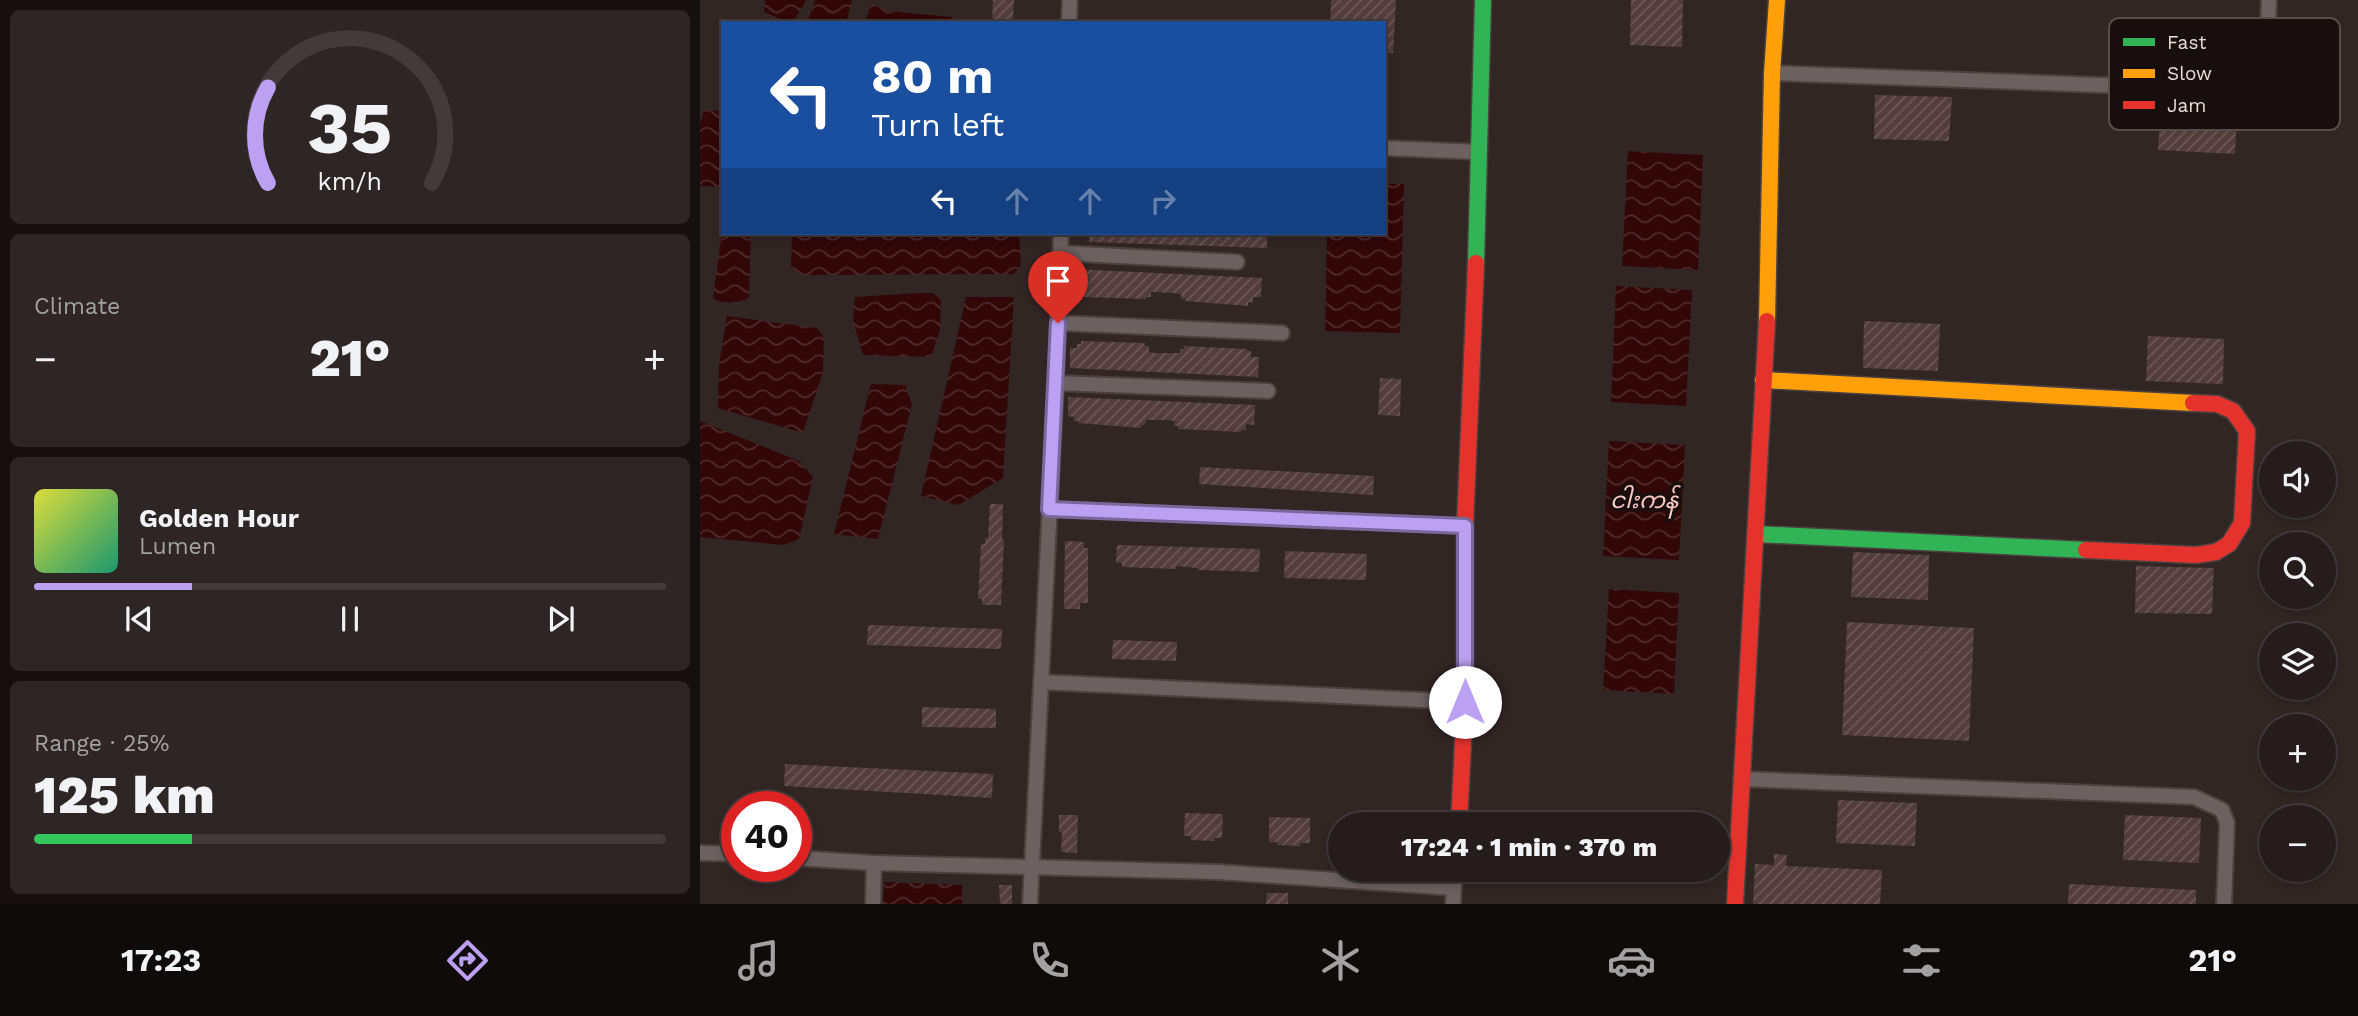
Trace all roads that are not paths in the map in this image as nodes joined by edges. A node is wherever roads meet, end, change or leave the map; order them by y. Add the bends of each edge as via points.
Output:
1 (1070, 0) edge
2 (1483, 0) edge
3 (1777, 0) edge
4 (2269, 0) edge
5 (2268, 18) edge
6 (1069, 21) edge
7 (1772, 73) junction
8 (2109, 85) edge
9 (1386, 148) edge
10 (1479, 152) junction
11 (1061, 235) edge
12 (1060, 253) junction
13 (1237, 261) dead end
14 (1058, 323) junction
15 (1282, 333) dead end
16 (1763, 380) junction
17 (1056, 383) junction
18 (1268, 391) dead end
19 (1049, 509) junction
20 (1465, 526) junction
21 (1756, 534) junction
22 (1041, 682) junction
23 (1465, 702) junction
24 (1741, 779) junction
25 (1460, 812) edge
26 (700, 853) edge
27 (721, 854) edge
28 (812, 859) edge
29 (874, 863) junction
30 (1031, 866) junction
31 (1454, 882) edge
32 (1454, 888) junction
33 (873, 904) edge
34 (1030, 904) edge
35 (1453, 904) edge
36 (1735, 904) edge
37 (2224, 904) edge

1 - 6 street
2 - 10 street
3 - 7 street
4 - 5 street
7 - 8 street
7 - 16 street
9 - 10 street
10 - 20 street
11 - 12 street
12 - 13 street
12 - 14 street
14 - 15 street
14 - 17 street
16 - 21 street
16 - 21 street via 2217,404 2234,411 2247,431 2242,523 2229,544 2216,552
17 - 18 street
17 - 19 street
19 - 20 street
19 - 22 street
20 - 23 street
21 - 24 street
22 - 23 street
22 - 30 street
23 - 25 street
24 - 36 street
24 - 37 street via 2194,797 2222,810 2227,823
26 - 27 street
28 - 29 street
29 - 30 street
29 - 33 street
30 - 32 street via 1218,872
30 - 34 street
31 - 32 street
32 - 35 street

